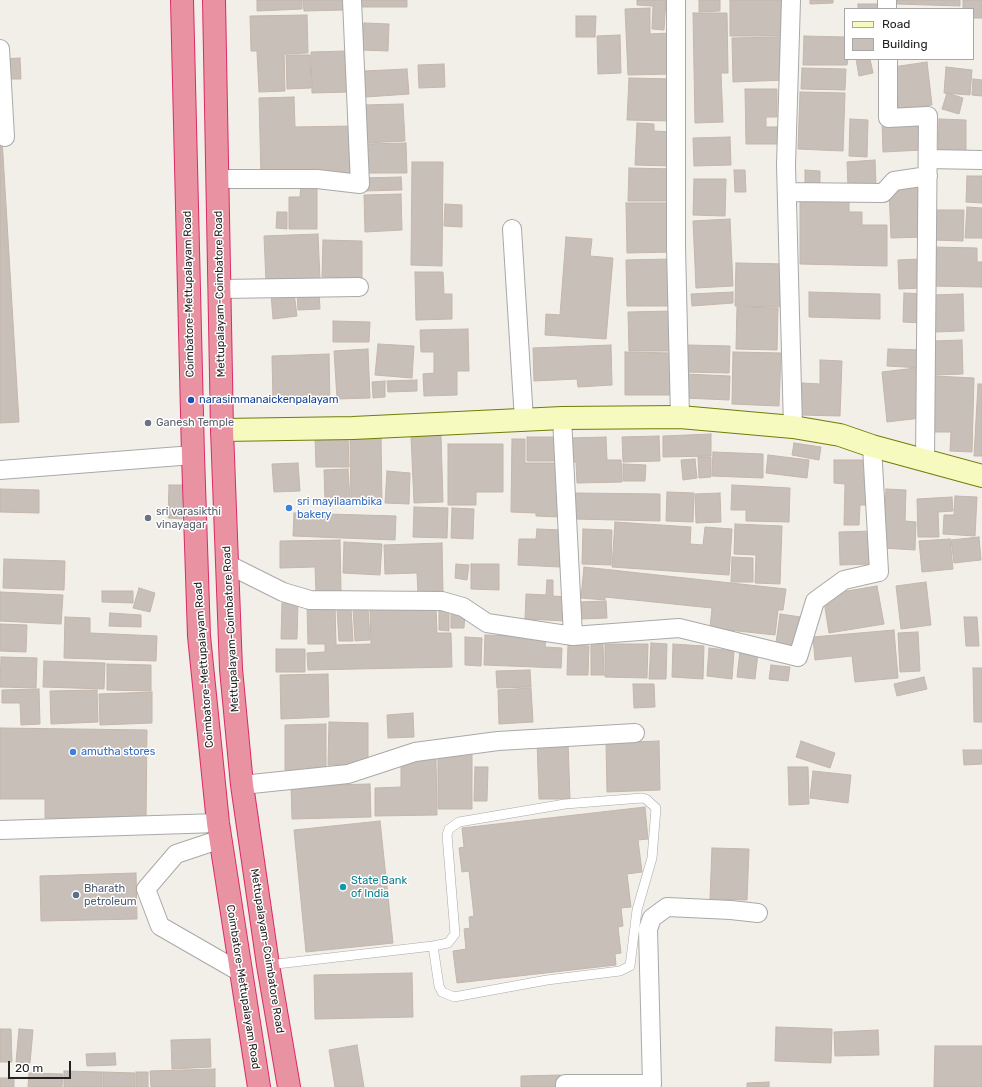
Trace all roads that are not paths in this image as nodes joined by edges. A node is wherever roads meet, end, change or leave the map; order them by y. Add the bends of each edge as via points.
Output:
1 (182, 0) edge
2 (214, 0) edge
3 (352, 0) edge
4 (676, 0) edge
5 (791, 0) edge
6 (0, 50) edge
7 (888, 60) edge
8 (5, 137) dead end
9 (982, 160) edge
10 (928, 168) junction
11 (218, 179) junction
12 (787, 192) junction
13 (512, 229) dead end
14 (359, 287) dead end
15 (220, 289) junction
16 (680, 417) junction
17 (562, 418) junction
18 (524, 420) junction
19 (793, 427) junction
20 (222, 430) junction
21 (872, 446) junction
22 (193, 455) junction
23 (925, 462) junction
24 (0, 470) edge
25 (982, 476) edge
26 (227, 564) junction
27 (573, 636) junction
28 (635, 733) dead end
29 (242, 785) junction
30 (0, 830) edge
31 (219, 831) junction
32 (758, 913) dead end
33 (433, 946) junction
34 (268, 965) junction
35 (240, 972) junction
36 (259, 1087) edge
37 (289, 1087) edge
38 (565, 1087) edge

1 - 22 highway, Coimbatore-Mettupalayam Road
2 - 11 highway, Mettupalayam-Coimbatore Road
3 - 11 street via 360,184 318,179
4 - 16 street via 676,247
5 - 12 street
6 - 8 street
7 - 10 street via 888,118 928,116
9 - 10 street
10 - 12 street via 894,181 883,193
10 - 23 street
11 - 15 highway, Mettupalayam-Coimbatore Road
12 - 19 street
13 - 18 street
14 - 15 street
15 - 20 highway, Mettupalayam-Coimbatore Road
16 - 17 street
16 - 19 street
17 - 18 street
17 - 27 street
18 - 20 street via 353,428
19 - 21 street via 840,435
20 - 26 highway, Mettupalayam-Coimbatore Road
21 - 23 street
21 - 27 street via 880,572 844,580 815,601 798,657 679,628
22 - 24 street
22 - 31 highway, Coimbatore-Mettupalayam Road via 199,636
23 - 25 street
26 - 27 street via 283,592 310,600 442,601 463,607 487,623
26 - 29 highway, Mettupalayam-Coimbatore Road via 232,669
28 - 29 street via 498,741 415,752 348,774
29 - 34 highway, Mettupalayam-Coimbatore Road
30 - 31 street
31 - 35 highway, Coimbatore-Mettupalayam Road
31 - 35 street via 176,854 146,889 160,926
32 - 38 street via 667,908 652,918 648,930 652,1084 565,1084
33 - 33 lane via 448,943 455,934 447,835 454,825 459,822 565,804 642,798 656,808 652,858 637,910 630,966 620,971 547,980 454,997 442,992 439,986
33 - 34 lane
34 - 37 highway, Mettupalayam-Coimbatore Road
35 - 36 highway, Coimbatore-Mettupalayam Road

